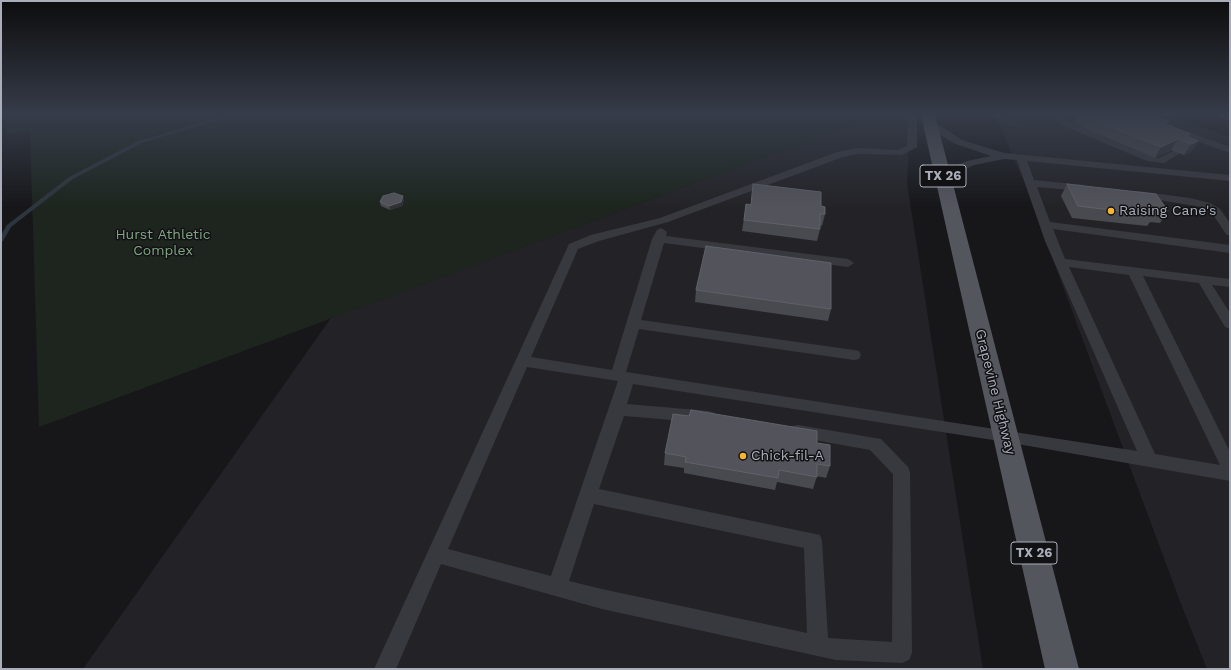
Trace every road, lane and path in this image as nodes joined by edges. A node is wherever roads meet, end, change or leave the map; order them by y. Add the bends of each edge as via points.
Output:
1 (912, 146) edge
2 (936, 146) edge
3 (970, 146) edge
4 (1121, 146) edge
5 (1220, 146) edge
6 (1230, 150) edge
7 (1177, 152) edge
8 (1004, 156) junction
9 (1021, 158) junction
10 (943, 175) junction
11 (1230, 178) edge
12 (1030, 183) junction
13 (1098, 189) edge
14 (1129, 193) edge
15 (664, 220) junction
16 (1045, 225) junction
17 (1230, 232) edge
18 (658, 240) junction
19 (1230, 249) edge
20 (1060, 262) junction
21 (848, 263) dead end
22 (1134, 271) junction
23 (1203, 280) junction
24 (1230, 283) edge
25 (633, 324) junction
26 (1230, 324) edge
27 (854, 355) dead end
28 (522, 361) junction
29 (622, 376) junction
30 (618, 409) junction
31 (724, 419) edge
32 (784, 429) edge
33 (1006, 436) junction
34 (1149, 460) junction
35 (1230, 469) edge
36 (1230, 474) edge
37 (589, 495) junction
38 (436, 554) junction
39 (557, 587) junction
40 (818, 646) junction
41 (385, 669) edge
42 (1062, 669) edge

1 - 15 lane via 898,153 858,151 841,154
2 - 10 main road, Grapevine Highway / TX 26
3 - 8 lane
4 - 7 lane via 1160,161
5 - 6 lane
8 - 9 lane
8 - 10 lane via 971,164
9 - 11 lane
9 - 12 lane
10 - 33 main road, Grapevine Highway / TX 26
12 - 13 lane
12 - 16 lane
14 - 17 lane via 1206,205 1216,212
15 - 18 lane
15 - 28 lane via 595,238 573,247
16 - 19 lane
16 - 20 lane
18 - 21 lane
18 - 25 lane
20 - 22 lane
20 - 34 lane
22 - 23 lane
22 - 35 lane
23 - 24 lane
23 - 26 lane
25 - 27 lane
25 - 29 lane
28 - 29 lane
28 - 38 lane
29 - 30 lane
29 - 33 lane
30 - 31 lane via 673,412
30 - 37 lane
32 - 40 lane via 875,444 902,472 902,653 836,650
33 - 34 lane
33 - 42 main road, Grapevine Highway / TX 26
34 - 36 lane
37 - 39 lane
37 - 40 lane via 813,541
38 - 39 lane
38 - 41 lane
39 - 40 lane

